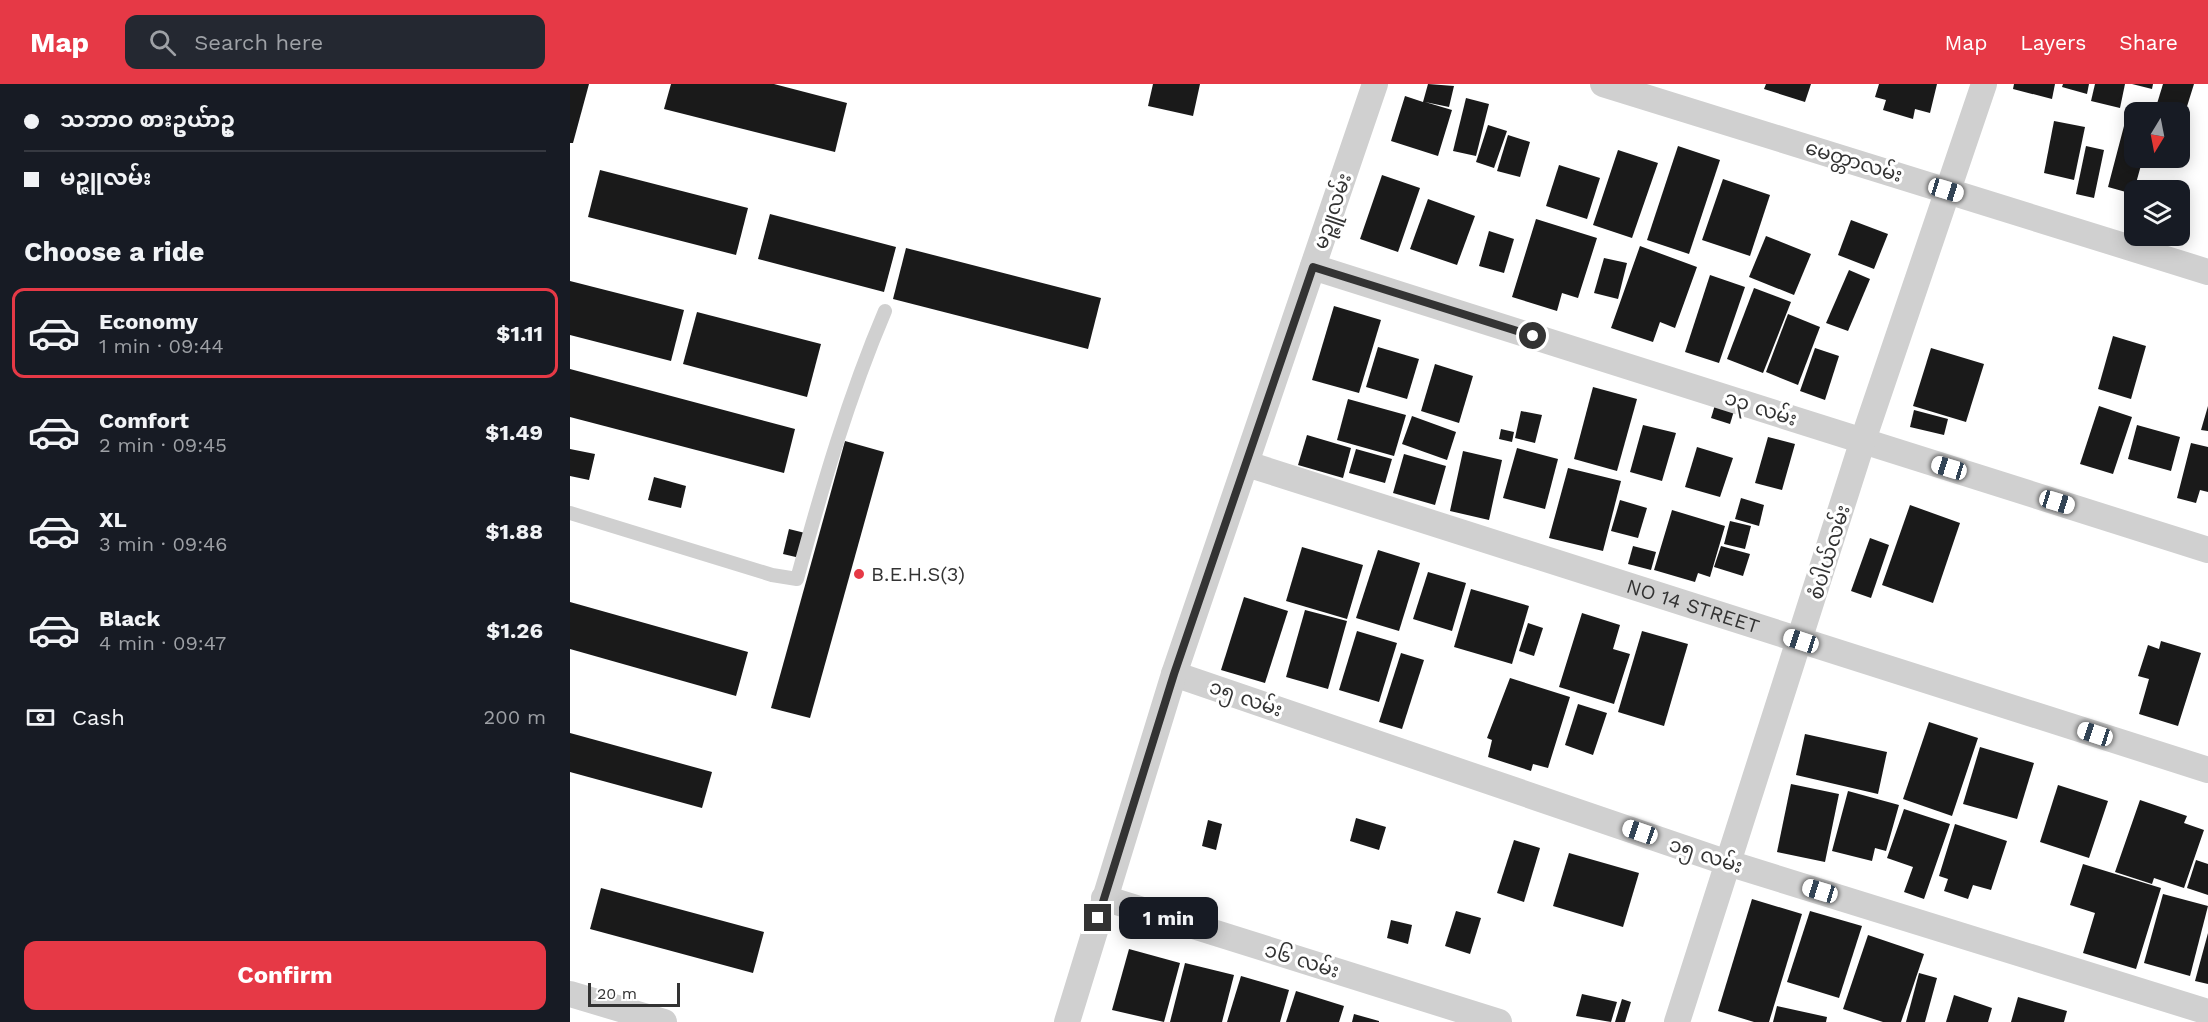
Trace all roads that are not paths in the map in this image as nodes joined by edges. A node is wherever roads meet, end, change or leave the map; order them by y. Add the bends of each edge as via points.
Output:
1 (1375, 84) edge
2 (1603, 84) edge
3 (1984, 84) edge
4 (1946, 190) junction
5 (1313, 267) junction
6 (2208, 272) edge
7 (885, 311) dead end
8 (1863, 440) junction
9 (1247, 464) junction
10 (570, 513) edge
11 (2208, 550) edge
12 (1801, 641) junction
13 (1174, 674) junction
14 (2208, 770) edge
15 (1728, 863) junction
16 (1104, 898) junction
17 (570, 994) edge
18 (2208, 1012) edge
19 (664, 1022) edge
20 (1067, 1022) edge
21 (1499, 1022) edge
22 (1677, 1022) edge

1 - 5 street, မဉ္ဇူလမ်း
2 - 4 street, မေတ္တာလမ်း
3 - 4 street, စံပါယ်လမ်း
4 - 6 street, မေတ္တာလမ်း
4 - 8 street, စံပါယ်လမ်း
5 - 8 street, ၁၃ လမ်း
5 - 9 street, မဉ္ဇူလမ်း
7 - 10 lane via 830,461 797,579 772,575
8 - 11 street, ၁၃ လမ်း
8 - 12 street, စံပါယ်လမ်း
9 - 12 street, NO 14 STREET
9 - 13 street, မဉ္ဇူလမ်း
12 - 14 street, NO 14 STREET
12 - 15 street, စံပါယ်လမ်း
13 - 15 street, ၁၅ လမ်း
13 - 16 street, မဉ္ဇူလမ်း
15 - 18 street, ၁၅ လမ်း
15 - 22 street, စံပါယ်လမ်း
16 - 20 street, မဉ္ဇူလမ်း
16 - 21 street, ၁၆ လမ်း
17 - 19 street

